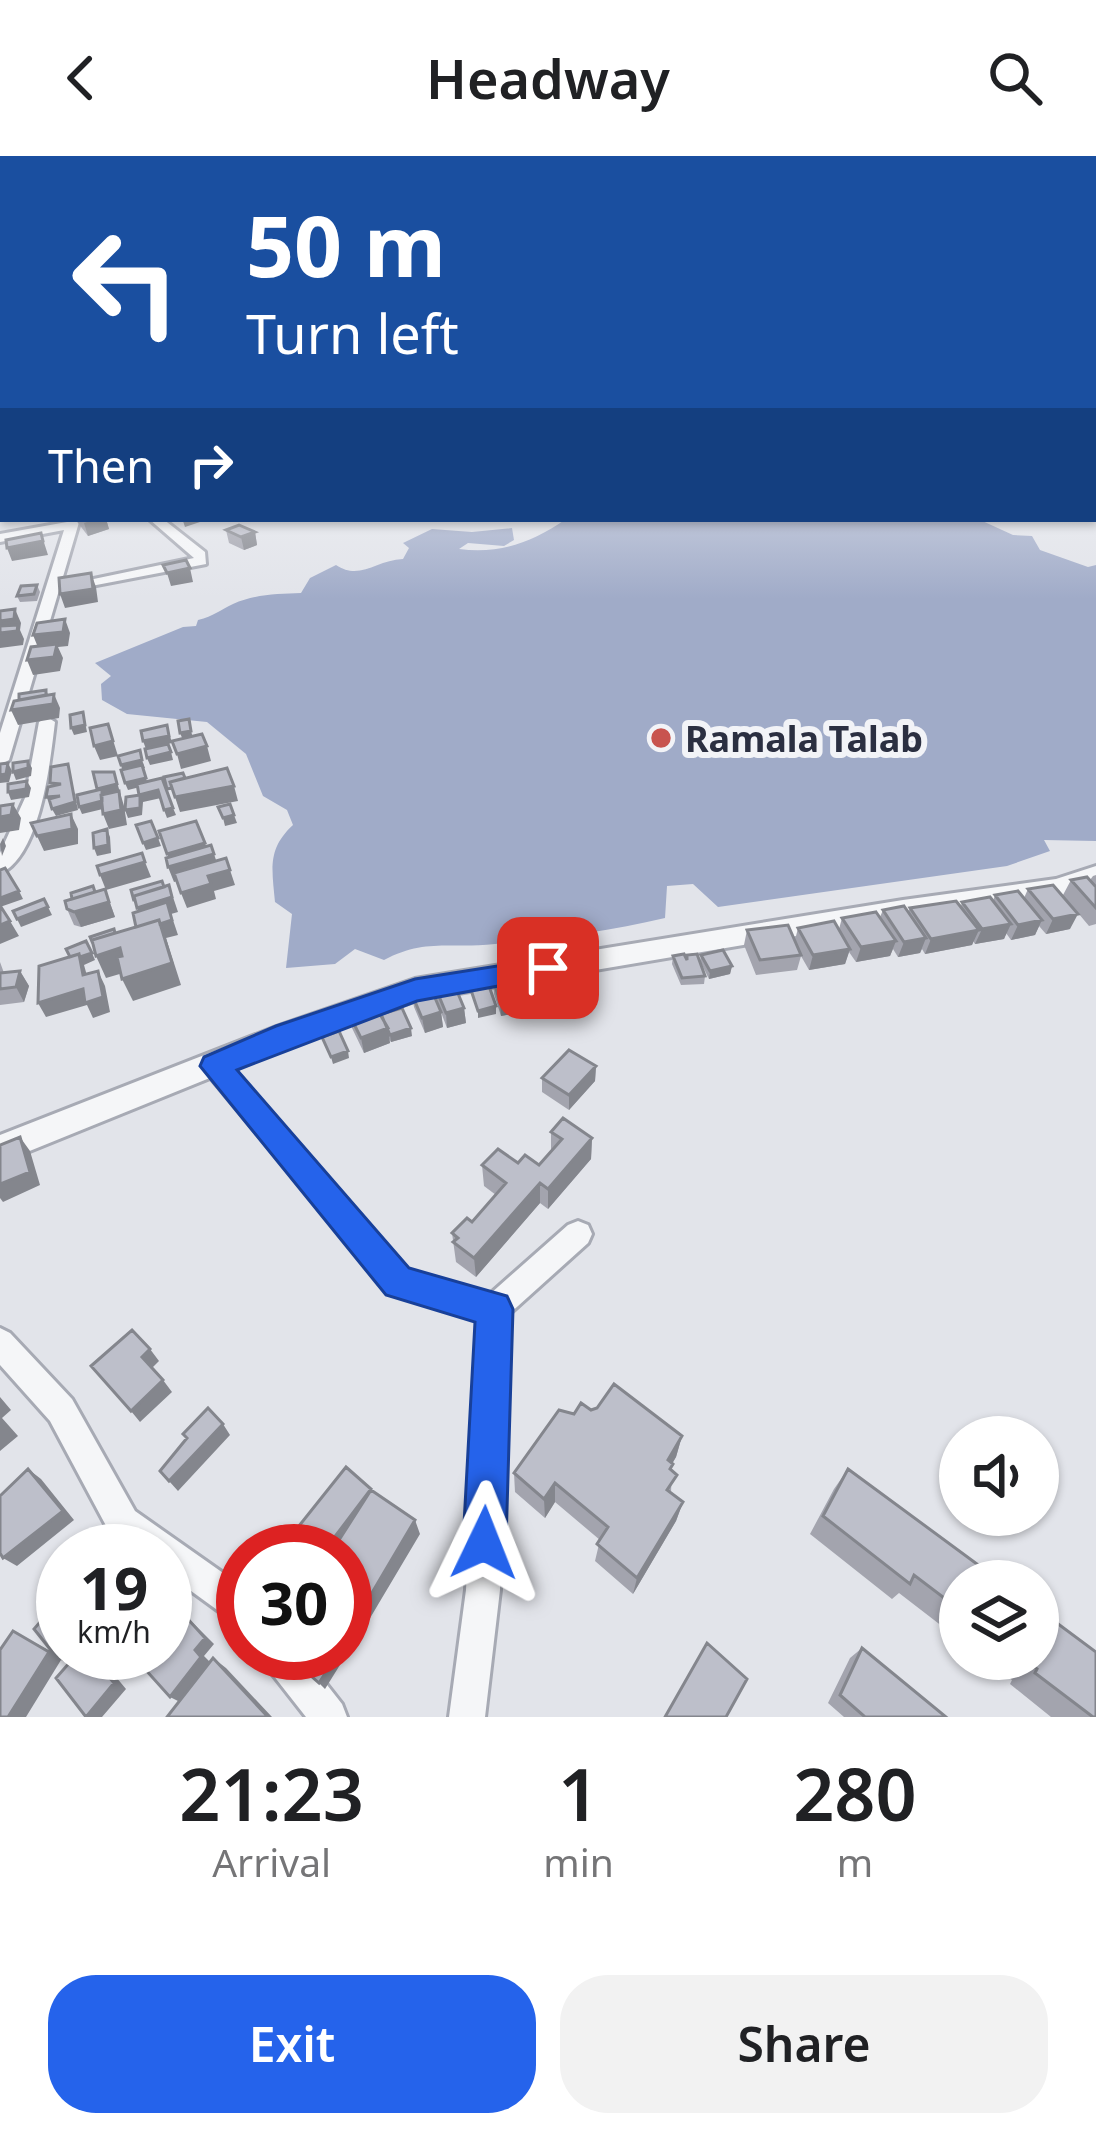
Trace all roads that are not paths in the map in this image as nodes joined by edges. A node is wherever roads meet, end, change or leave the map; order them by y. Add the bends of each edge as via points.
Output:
1 (73, 522) edge
2 (158, 522) edge
3 (0, 538) edge
4 (52, 591) junction
5 (47, 722) dead end
6 (0, 760) edge
7 (0, 867) edge
8 (1096, 875) edge
9 (215, 1066) junction
10 (0, 1149) edge
11 (578, 1234) dead end
12 (494, 1309) junction
13 (0, 1343) edge
14 (124, 1524) edge
15 (300, 1680) edge
16 (329, 1717) edge
17 (467, 1717) edge

1 - 3 street
1 - 4 street
2 - 4 street via 201,561
4 - 6 street
5 - 7 street via 34,808
8 - 9 street via 1058,889 415,990
9 - 10 street
9 - 12 street via 398,1282
11 - 12 street
12 - 17 street via 482,1590
13 - 14 street via 61,1410
15 - 16 street

